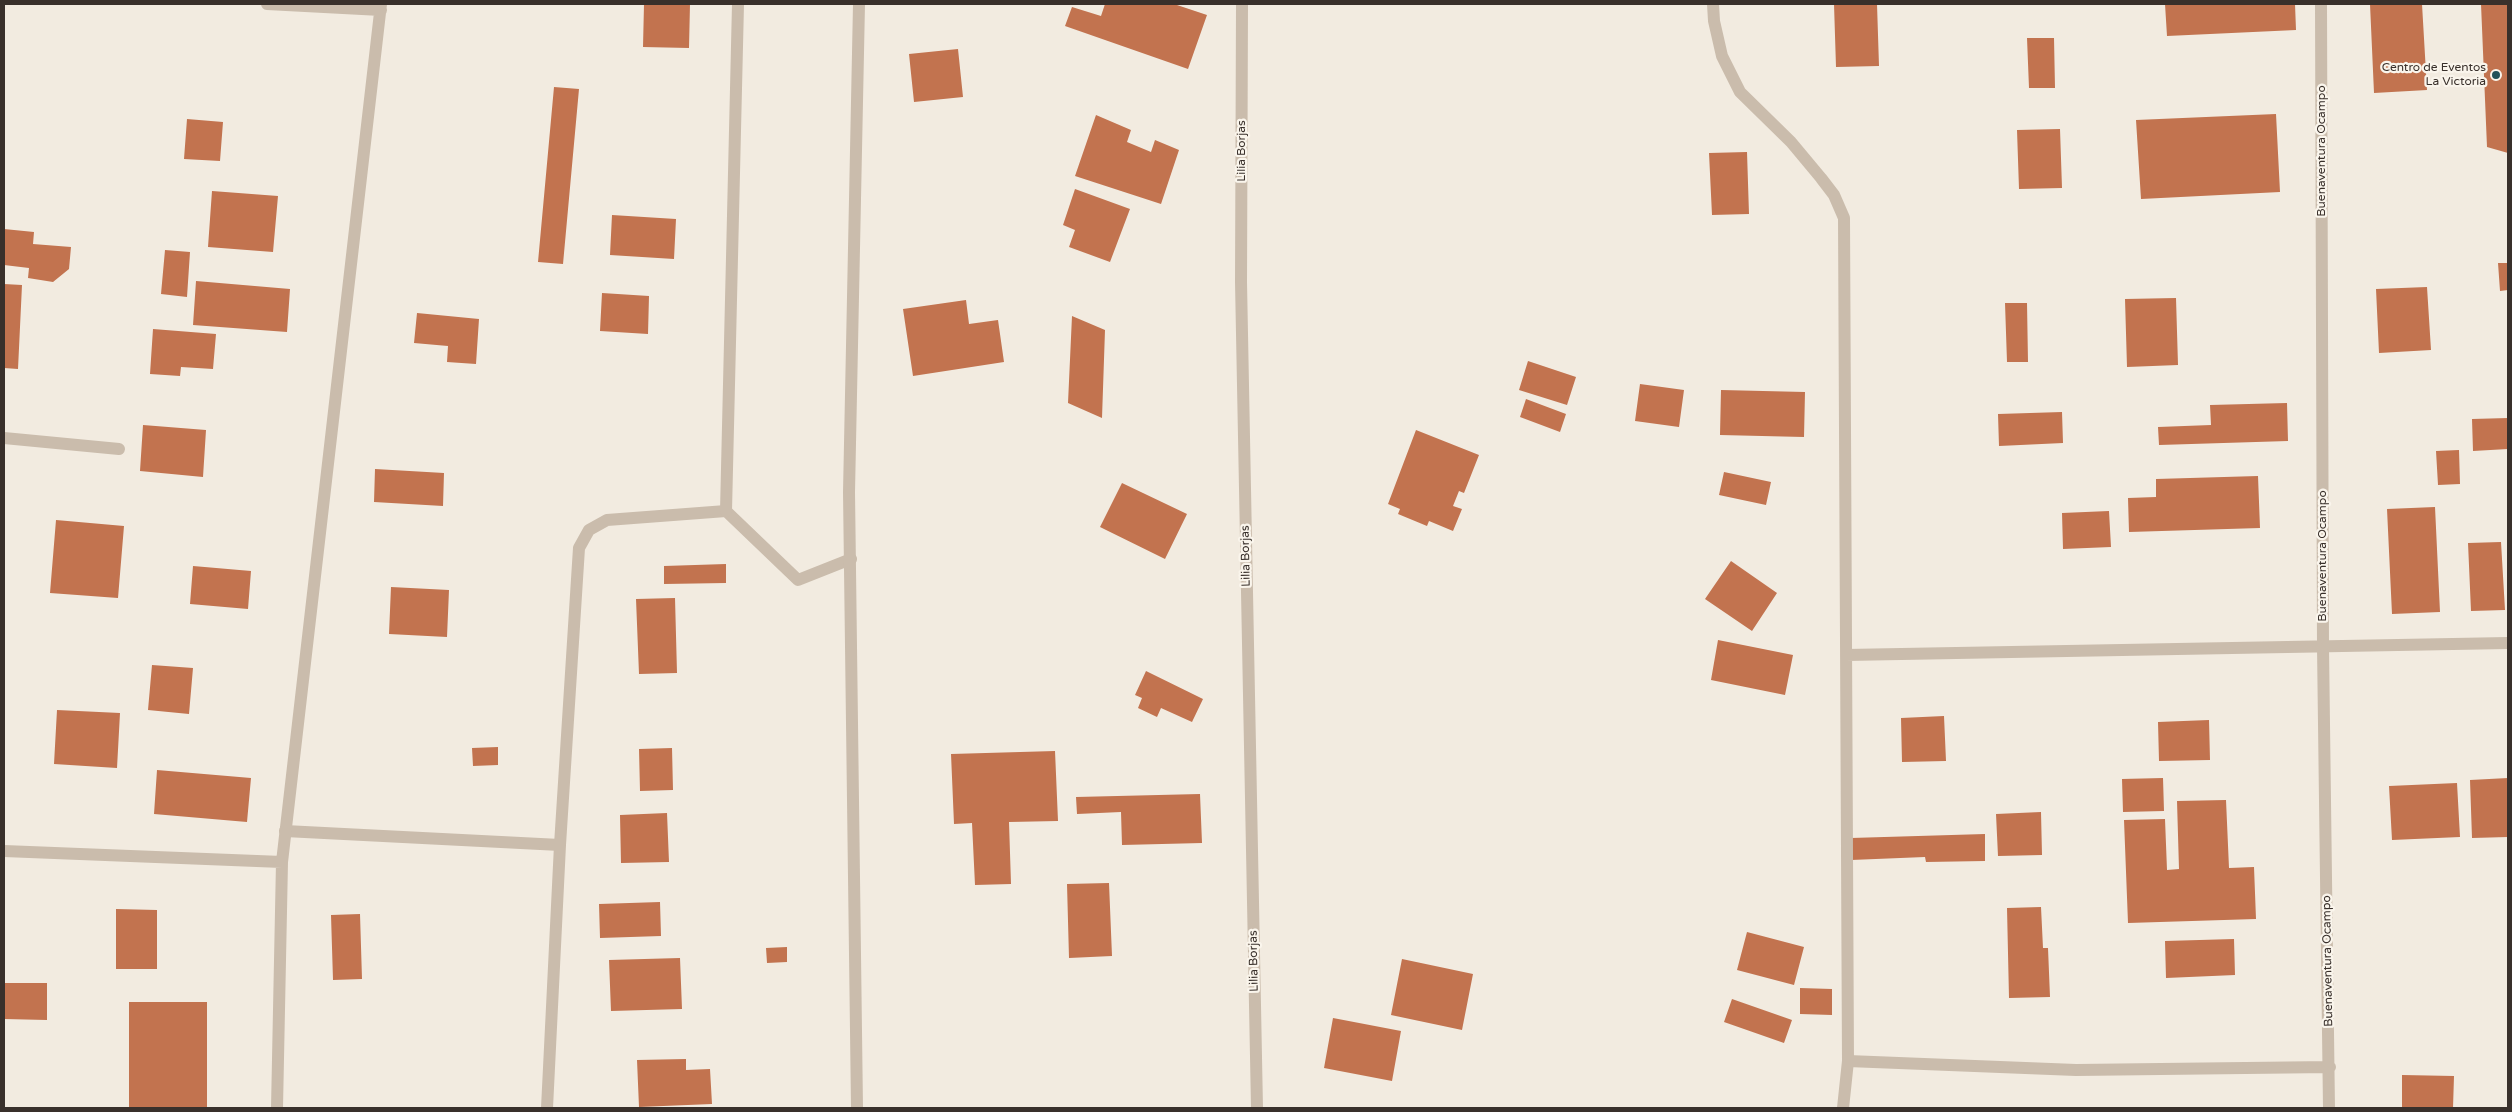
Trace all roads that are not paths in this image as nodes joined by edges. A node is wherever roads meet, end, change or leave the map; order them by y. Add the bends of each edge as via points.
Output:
1 (267, 4) edge
2 (738, 4) edge
3 (859, 4) edge
4 (1242, 4) edge
5 (1713, 4) edge
6 (2321, 4) edge
7 (381, 7) edge
8 (4, 438) edge
9 (119, 449) dead end
10 (726, 511) junction
11 (851, 559) junction
12 (2508, 643) edge
13 (2323, 647) junction
14 (1846, 655) junction
15 (285, 831) junction
16 (560, 845) junction
17 (4, 851) edge
18 (282, 862) junction
19 (1848, 1061) junction
20 (2330, 1067) junction
21 (277, 1108) edge
22 (547, 1108) edge
23 (857, 1108) edge
24 (1257, 1108) edge
25 (1843, 1108) edge
26 (2329, 1108) edge

1 - 7 street
2 - 10 street
3 - 11 street via 849,492
4 - 24 street, Lilia Borjas via 1241,282
5 - 14 street via 1722,56 1740,92 1791,142 1821,178 1834,195 1844,218
6 - 13 street, Buenaventura Ocampo
7 - 15 street
8 - 9 street
10 - 11 street via 798,580
10 - 16 street via 607,520 589,530 579,548
11 - 23 street
12 - 13 street
13 - 14 street
13 - 20 street, Buenaventura Ocampo
14 - 19 street
15 - 16 street
15 - 18 street
16 - 22 street
17 - 18 street
18 - 21 street
19 - 20 street via 2076,1070
19 - 25 street
20 - 26 street, Buenaventura Ocampo

